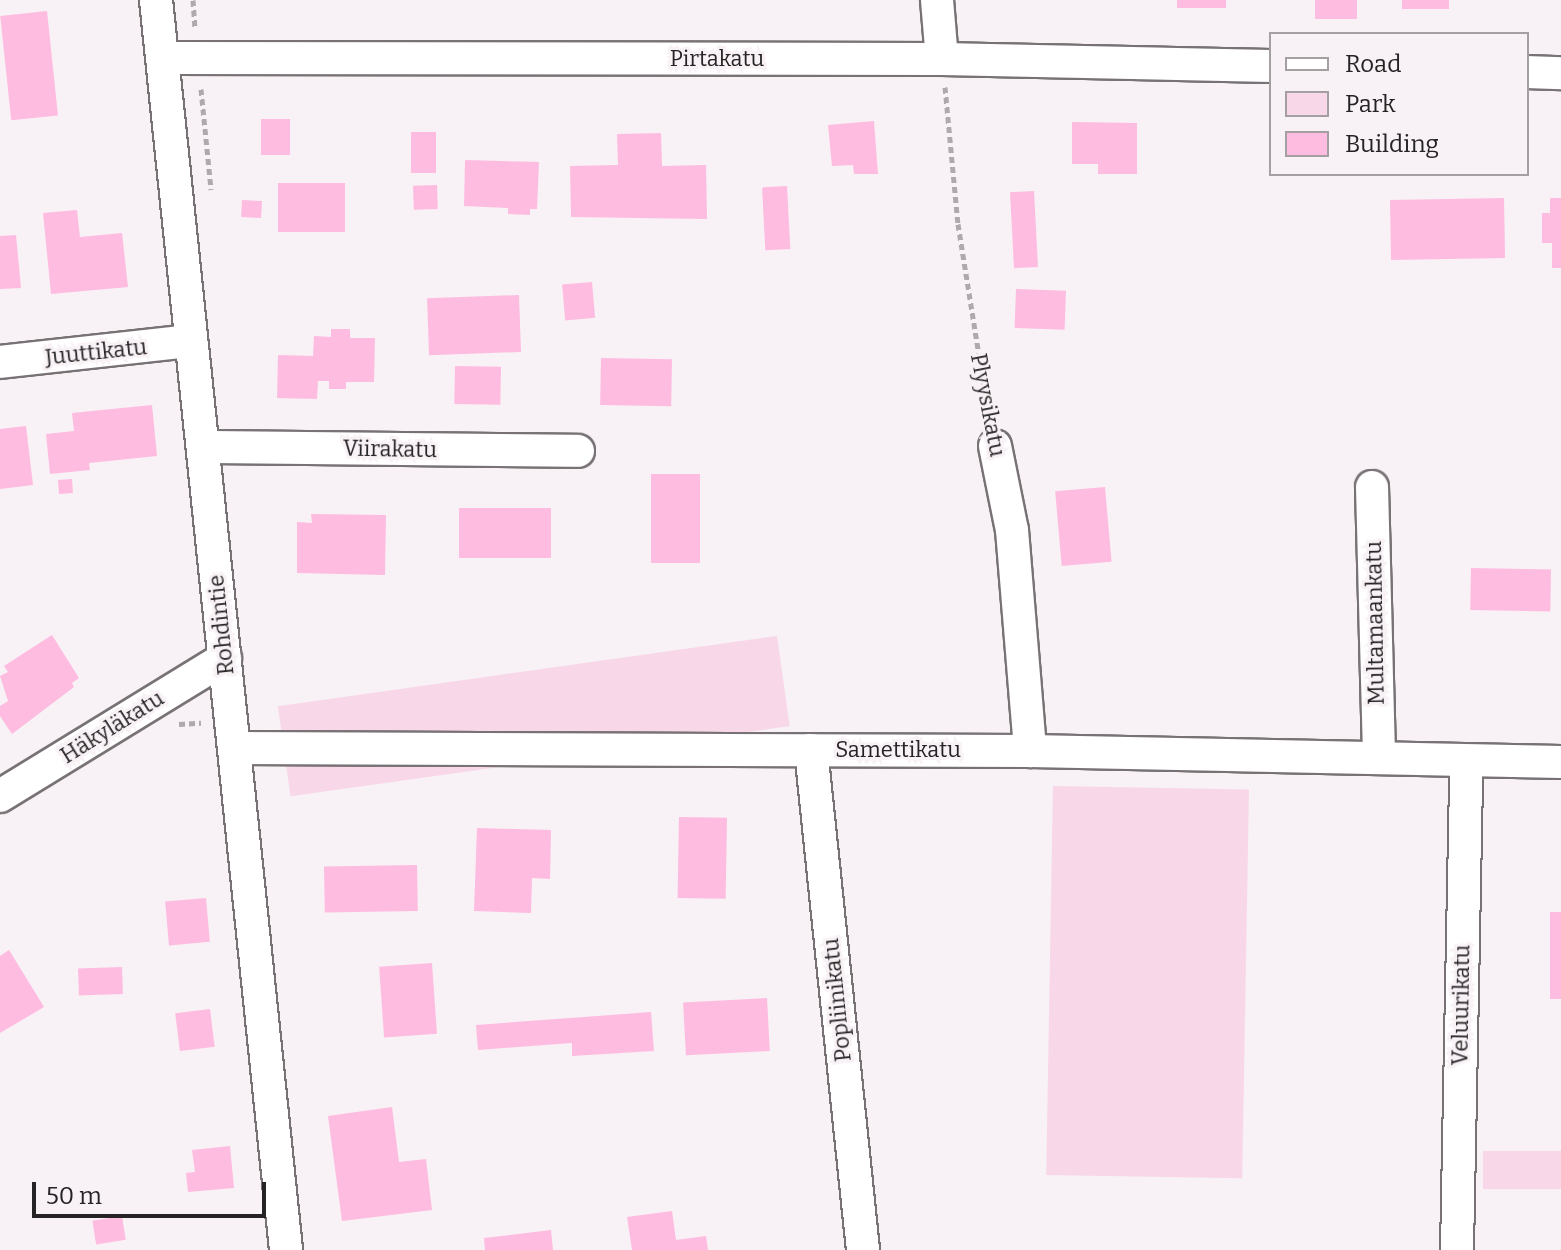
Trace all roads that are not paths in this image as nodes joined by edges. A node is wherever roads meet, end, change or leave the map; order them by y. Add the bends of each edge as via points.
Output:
1 (156, 0) edge
2 (937, 0) edge
3 (162, 58) junction
4 (942, 59) junction
5 (1269, 66) edge
6 (1529, 72) edge
7 (1561, 73) edge
8 (191, 341) junction
9 (0, 362) edge
10 (995, 446) road end
11 (203, 447) junction
12 (578, 451) dead end
13 (1372, 487) dead end
14 (225, 658) junction
15 (233, 736) junction
16 (811, 750) junction
17 (1030, 751) junction
18 (1379, 758) junction
19 (1466, 761) junction
20 (1561, 762) edge
21 (0, 796) edge
22 (286, 1250) edge
23 (863, 1250) edge
24 (1457, 1250) edge

1 - 3 street, Rohdintie
2 - 4 street
3 - 4 street, Pirtakatu
3 - 8 street, Rohdintie
4 - 5 street, Pirtakatu
6 - 7 street
8 - 9 street, Juuttikatu
8 - 11 street, Rohdintie
10 - 17 street, Plyysikatu via 1012,530
11 - 12 street, Viirakatu
11 - 14 street, Rohdintie
13 - 18 street, Multamaankatu
14 - 15 street, Rohdintie
14 - 21 street, Häkyläkatu
15 - 16 street, Samettikatu
15 - 22 street, Rohdintie
16 - 17 street, Samettikatu
16 - 23 street, Popliinikatu
17 - 18 street, Samettikatu
18 - 19 street, Samettikatu
19 - 20 street, Samettikatu
19 - 24 street, Veluurikatu

